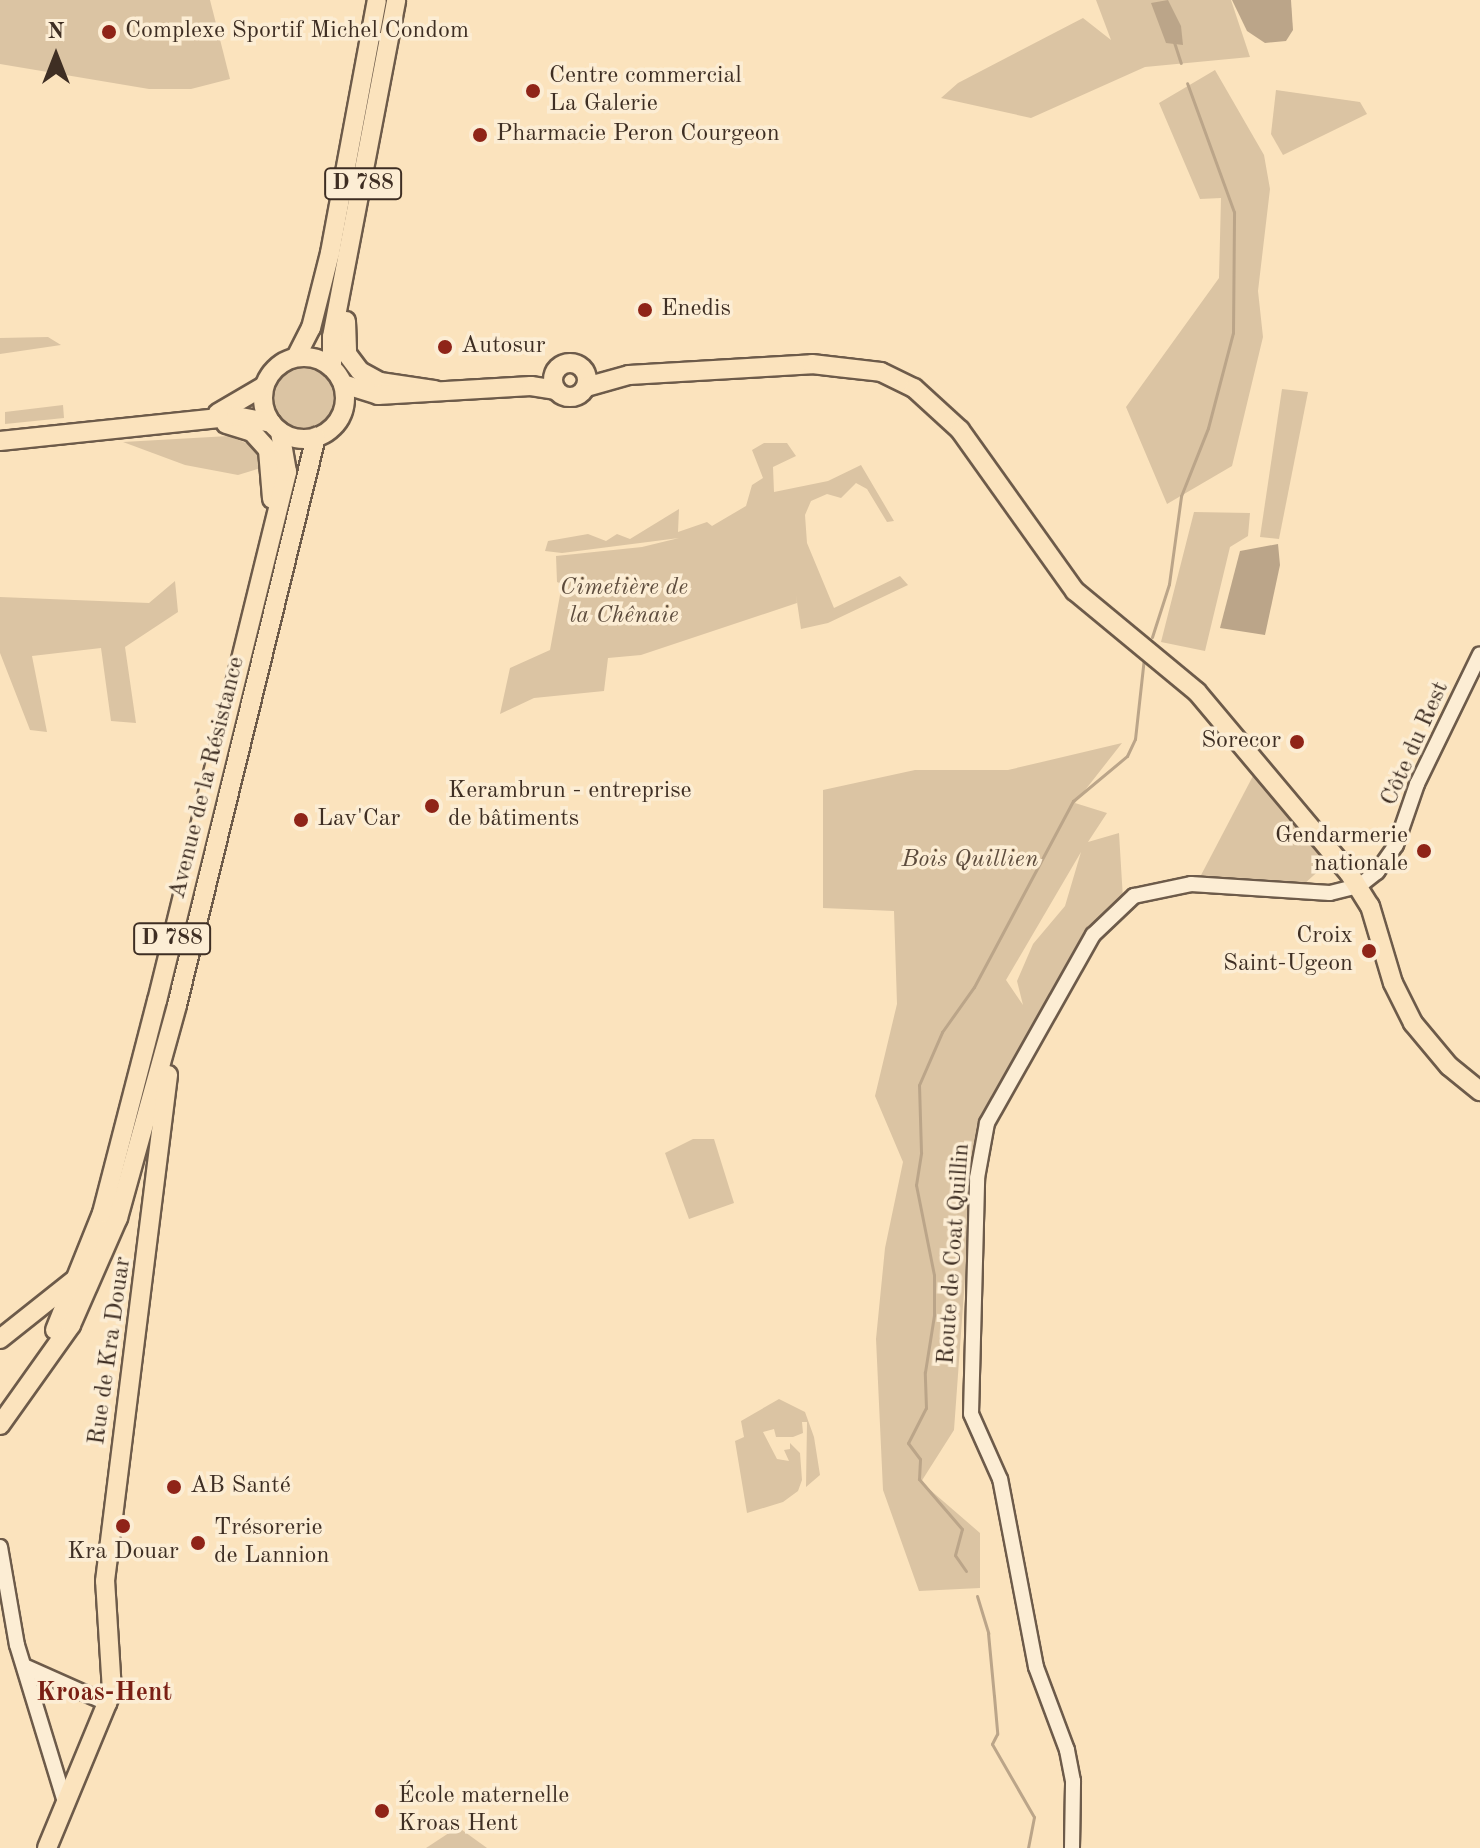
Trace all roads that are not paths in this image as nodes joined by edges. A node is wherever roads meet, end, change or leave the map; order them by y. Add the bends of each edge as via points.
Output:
1 (377, 0) edge
2 (396, 0) edge
3 (362, 190) junction
4 (296, 357) junction
5 (581, 367) junction
6 (556, 370) junction
7 (629, 375) junction
8 (337, 376) junction
9 (264, 386) junction
10 (586, 387) junction
11 (466, 389) junction
12 (435, 390) junction
13 (555, 390) junction
14 (201, 420) junction
15 (338, 421) junction
16 (276, 427) junction
17 (316, 437) junction
18 (0, 441) edge
19 (254, 600) junction
20 (1480, 654) edge
21 (1359, 886) junction
22 (177, 1005) junction
23 (1480, 1091) edge
24 (81, 1275) junction
25 (0, 1339) edge
26 (26, 1390) junction
27 (0, 1425) edge
28 (0, 1547) edge
29 (26, 1667) junction
30 (109, 1704) junction
31 (64, 1799) junction
32 (47, 1848) edge
33 (1072, 1848) edge

1 - 4 main road, D 788 via 330,253 311,328
2 - 3 main road, D 788
3 - 8 main road, D 788 via 332,337
3 - 12 main road via 344,340 347,354 355,367 380,382
4 - 8 main road via 315,358
4 - 9 main road via 278,365
5 - 6 main road via 569,363
5 - 7 main road
5 - 10 main road
6 - 11 main road
6 - 13 main road
7 - 10 main road
7 - 21 main road via 841,365 881,372 914,388 960,430 1075,591 1180,675 1216,712
8 - 12 main road via 378,395
8 - 15 main road via 345,403
9 - 14 main road via 242,403
9 - 16 main road via 263,405
10 - 13 main road via 575,397
11 - 12 main road
11 - 13 main road
12 - 15 main road via 379,400
14 - 16 main road via 246,416
14 - 18 main road
14 - 19 main road via 252,432 271,457 274,489
15 - 17 main road
16 - 17 main road via 297,439
16 - 19 main road, Avenue de la Résistance / D 788 via 287,472
17 - 22 main road, Avenue de la Résistance / D 788
19 - 24 main road, Avenue de la Résistance / D 788 via 153,1016
20 - 21 street, Côte du Rest via 1417,784 1396,845
21 - 23 main road via 1413,1023 1449,1066
21 - 33 street, Route de Coat Quillin via 1330,893 1170,885 1134,896 1093,935 987,1123 977,1178 971,1414 1000,1479 1036,1667 1067,1750 1074,1797
22 - 26 main road, Avenue de la Résistance / D 788 via 118,1218 71,1325
22 - 30 main road, Rue de Kra Douar via 105,1581 112,1668
24 - 25 main road
24 - 26 main road, Avenue de la Résistance / D 788
26 - 27 main road, Avenue de la Résistance / D 788
28 - 29 street
29 - 30 street
29 - 31 street
30 - 31 main road
31 - 32 main road

